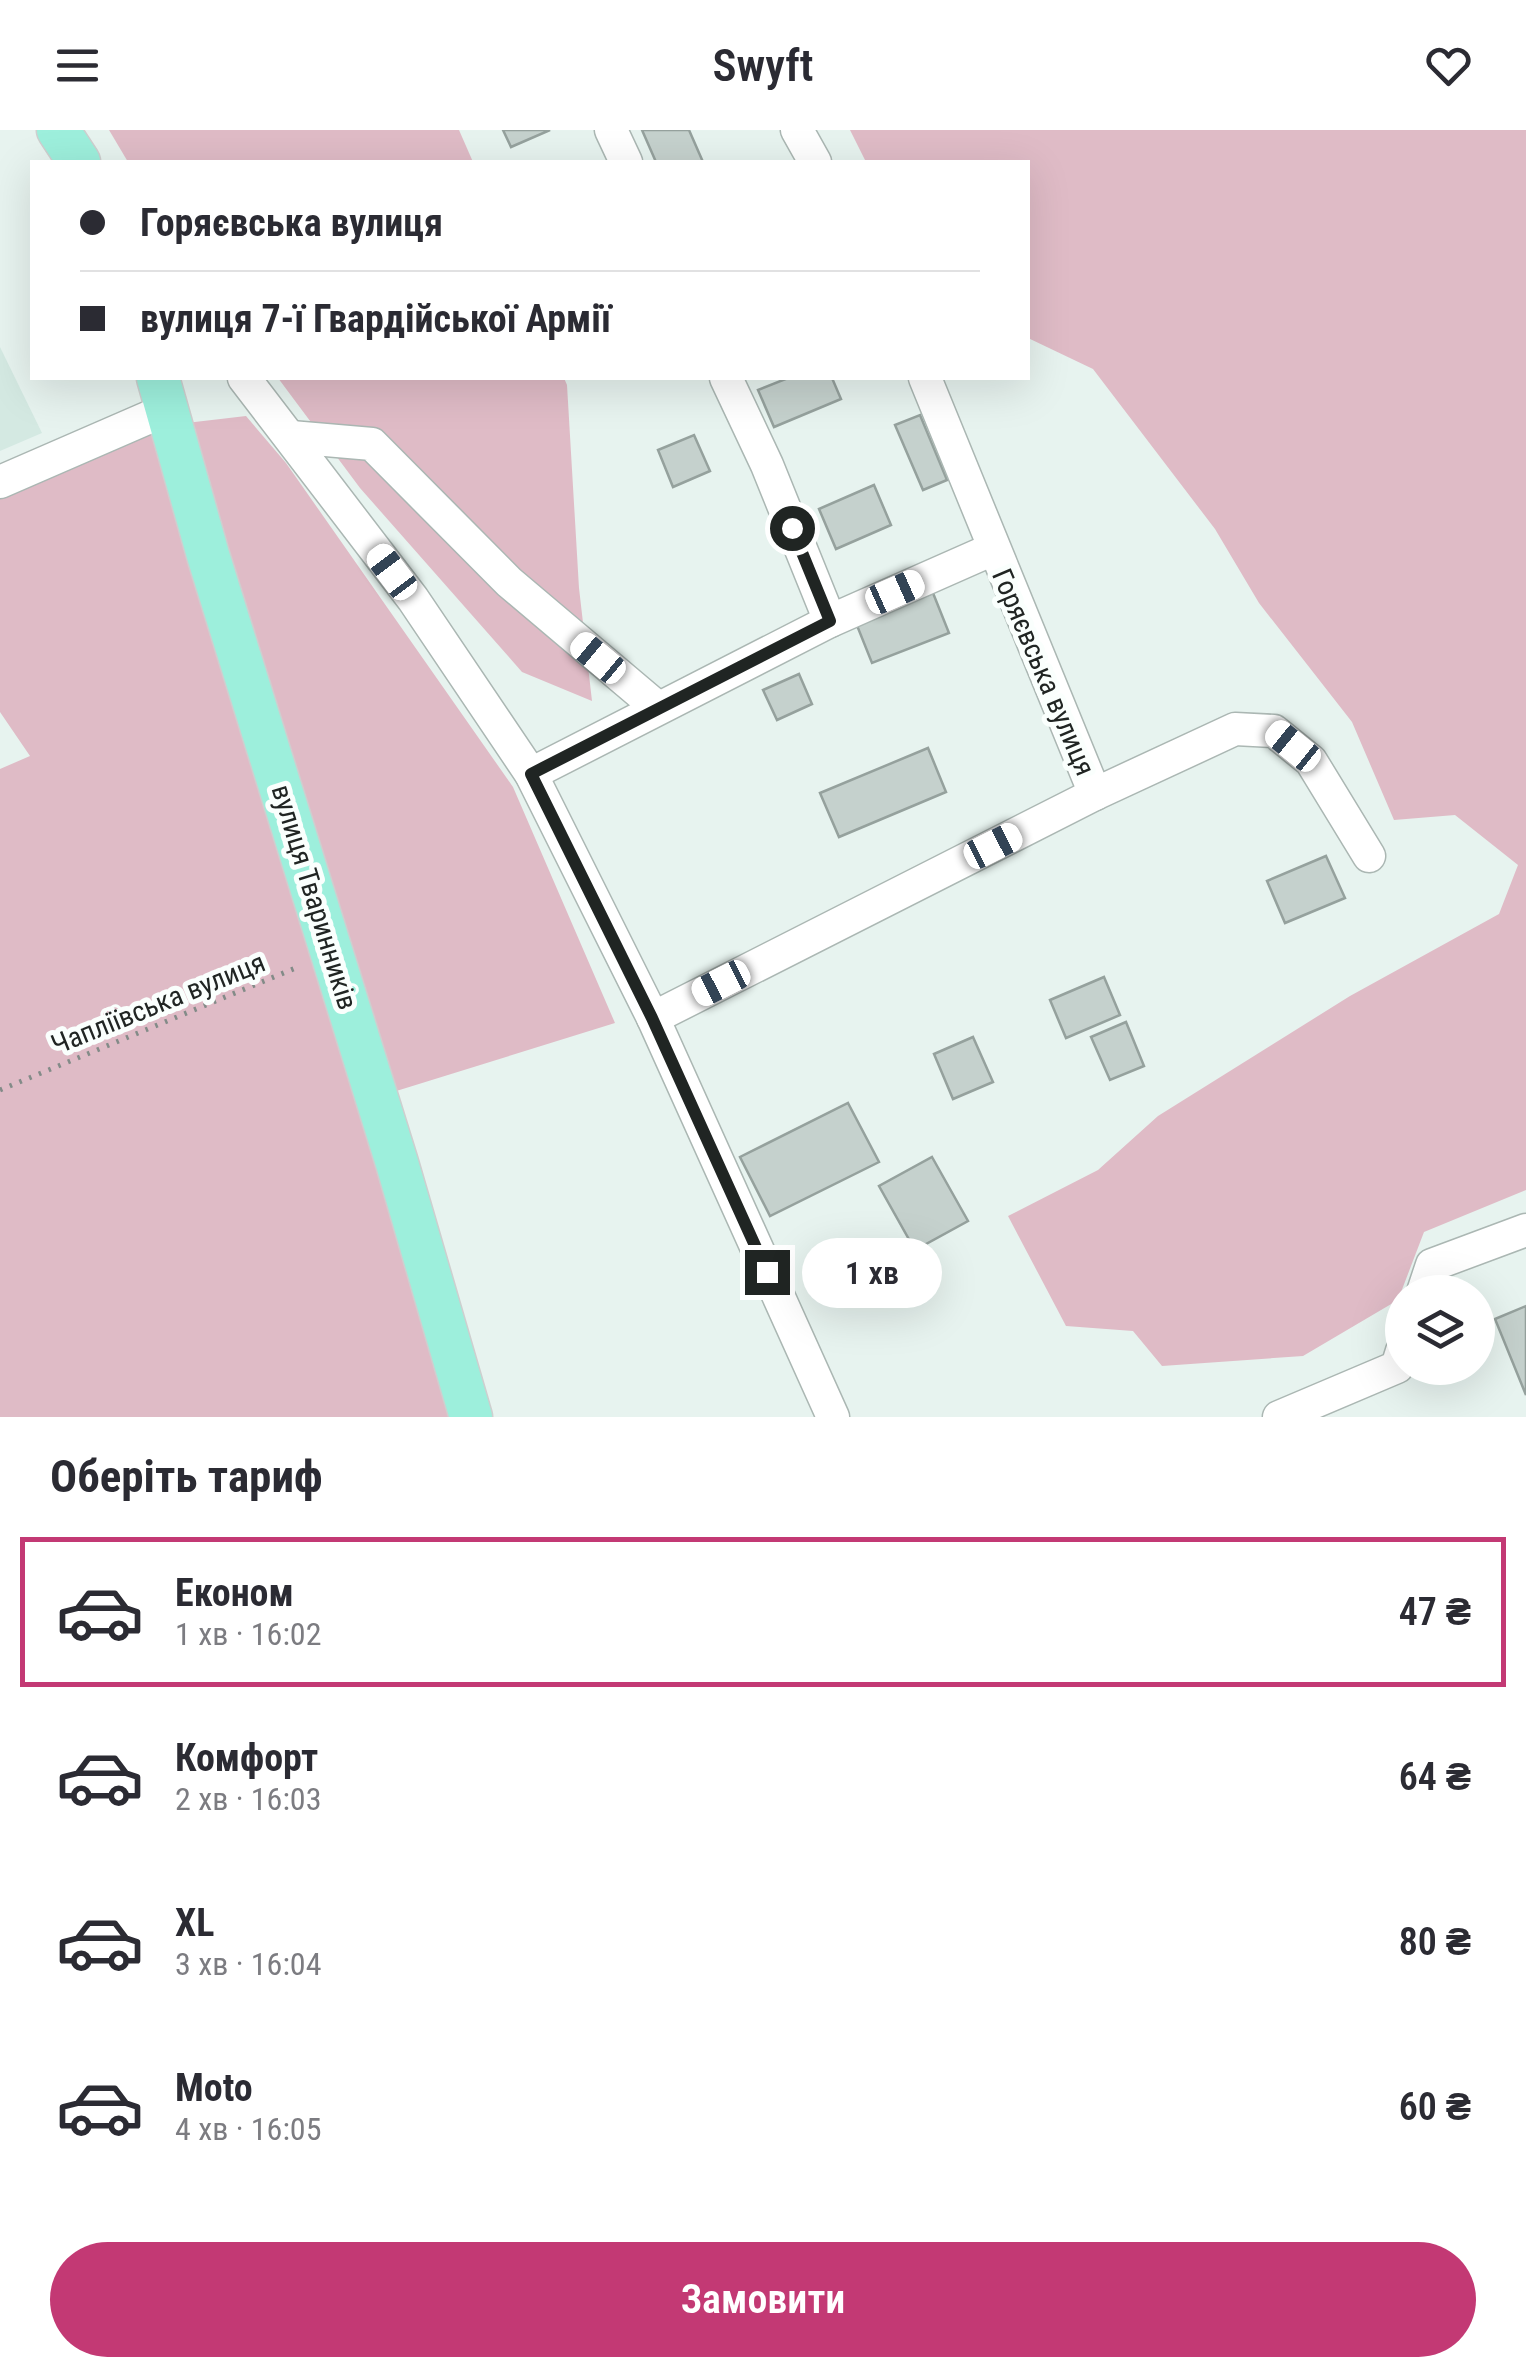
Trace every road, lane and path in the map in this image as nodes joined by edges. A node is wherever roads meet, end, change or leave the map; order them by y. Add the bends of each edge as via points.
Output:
1 (58, 130) edge
2 (611, 130) edge
3 (797, 130) edge
4 (78, 160) edge
5 (625, 160) edge
6 (815, 160) edge
7 (246, 380) edge
8 (727, 380) edge
9 (926, 380) edge
10 (163, 393) edge
11 (292, 438) junction
12 (0, 482) edge
13 (993, 549) junction
14 (830, 621) junction
15 (658, 708) junction
16 (531, 774) junction
17 (1096, 794) junction
18 (1369, 856) dead end
19 (332, 952) junction
20 (652, 1018) junction
21 (0, 1090) edge
22 (1526, 1230) edge
23 (1429, 1275) edge
24 (1385, 1372) edge
25 (471, 1417) edge
26 (833, 1417) edge
27 (1279, 1417) edge

1 - 4 main road
2 - 5 street
3 - 6 street
7 - 11 street
8 - 14 street
9 - 13 street, Горяєвська вулиця
10 - 12 street
10 - 19 main road, вулиця Тваринників
11 - 15 street via 372,444 509,582
11 - 16 street via 413,599
13 - 14 street
13 - 17 street, Горяєвська вулиця
14 - 15 street
15 - 16 street
16 - 20 street
17 - 18 street via 1235,729 1274,731 1311,761
17 - 20 street
19 - 21 path, Чапліївська вулиця
19 - 25 main road, вулиця Тваринників
20 - 26 street
22 - 23 street via 1432,1265
24 - 27 street

